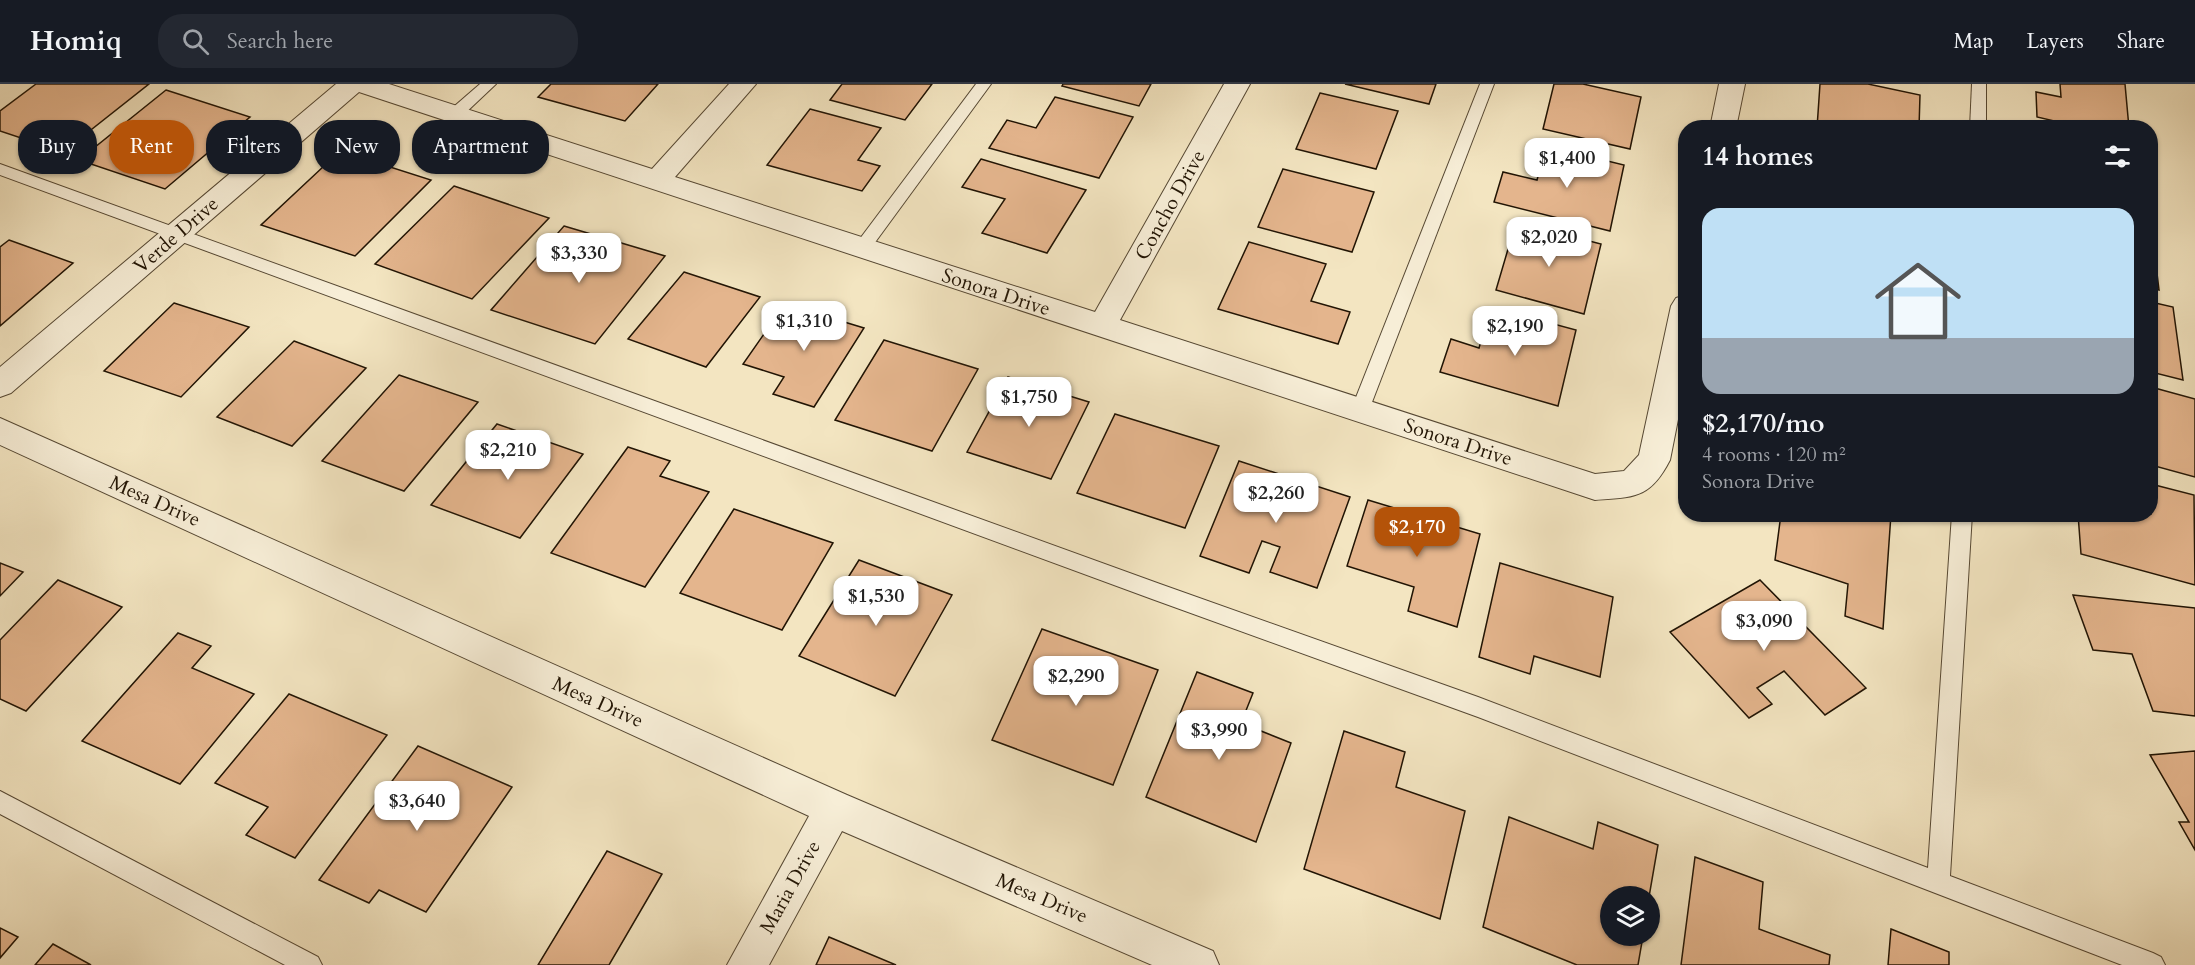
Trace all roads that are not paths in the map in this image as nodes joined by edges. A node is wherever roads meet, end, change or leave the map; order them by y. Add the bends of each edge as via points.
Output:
1 (352, 84) edge
2 (362, 84) edge
3 (489, 84) edge
4 (743, 84) edge
5 (984, 84) edge
6 (1237, 84) edge
7 (1487, 84) edge
8 (1732, 84) edge
9 (1979, 84) edge
10 (455, 114) junction
11 (1725, 120) edge
12 (1978, 120) edge
13 (0, 169) edge
14 (657, 180) junction
15 (176, 235) junction
16 (862, 248) junction
17 (1102, 326) junction
18 (1678, 344) edge
19 (0, 386) edge
20 (1360, 410) junction
21 (0, 431) edge
22 (1961, 522) edge
23 (0, 802) edge
24 (834, 808) junction
25 (1938, 884) junction
26 (310, 965) edge
27 (747, 965) edge
28 (1199, 965) edge
29 (2153, 965) edge

1 - 15 street, Verde Drive
2 - 10 street, Sonora Drive
3 - 10 lane
4 - 14 street
5 - 16 lane
6 - 17 street, Concho Drive
7 - 20 lane
8 - 11 street
9 - 12 lane
10 - 14 street, Sonora Drive
13 - 15 lane
14 - 16 street, Sonora Drive
15 - 19 street, Verde Drive
15 - 25 lane via 1478,707
16 - 17 street, Sonora Drive
17 - 20 street, Sonora Drive
18 - 20 street, Sonora Drive via 1654,460 1633,484 1595,487
21 - 24 street, Mesa Drive
22 - 25 lane
23 - 26 lane
24 - 27 street, Maria Drive
24 - 28 street, Mesa Drive
25 - 29 lane

